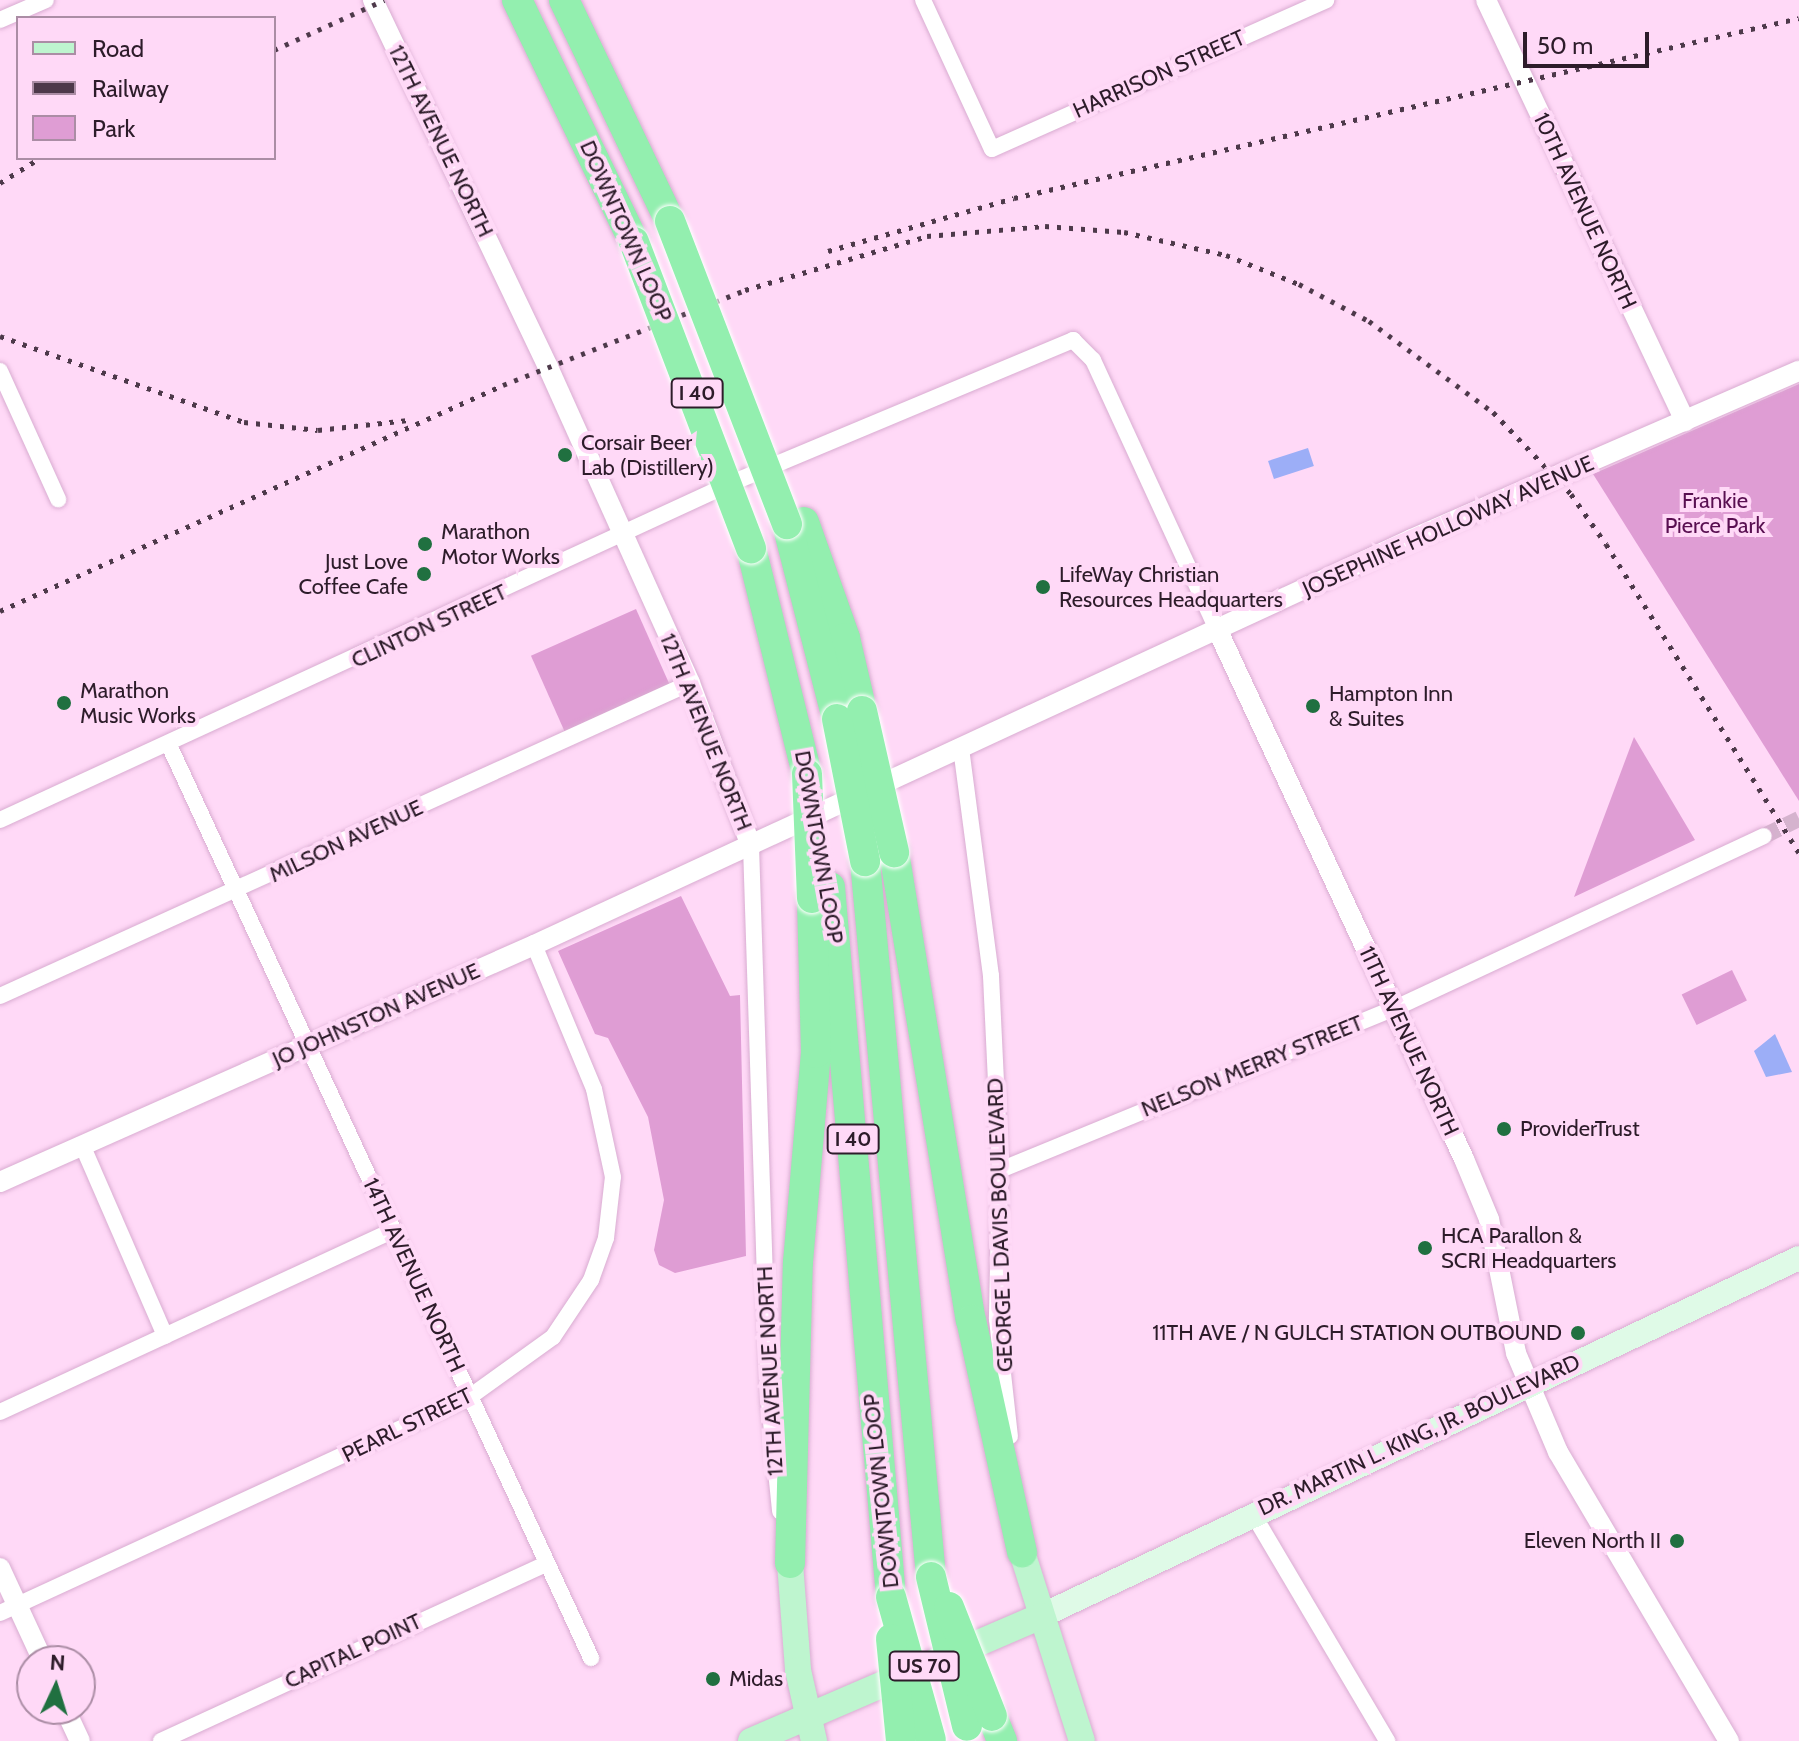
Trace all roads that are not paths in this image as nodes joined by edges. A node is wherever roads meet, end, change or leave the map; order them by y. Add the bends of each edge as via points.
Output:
1 (46, 0) edge
2 (373, 0) edge
3 (517, 0) edge
4 (923, 0) edge
5 (1326, 0) edge
6 (1486, 0) edge
7 (569, 9) edge
8 (0, 20) edge
9 (1078, 340) joint
10 (0, 371) edge
11 (1799, 371) edge
12 (1685, 421) junction
13 (58, 499) dead end
14 (622, 537) junction
15 (1217, 629) junction
16 (690, 683) junction
17 (850, 715) junction
18 (169, 745) junction
19 (961, 748) junction
20 (0, 820) edge
21 (1764, 836) tunnel mouth
22 (751, 846) junction
23 (237, 892) junction
24 (821, 893) junction
25 (534, 945) junction
26 (0, 996) edge
27 (1393, 1009) junction
28 (307, 1044) junction
29 (83, 1147) junction
30 (1000, 1170) junction
31 (2, 1176) edge
32 (393, 1230) junction
33 (1799, 1258) edge
34 (165, 1336) junction
35 (1528, 1382) junction
36 (471, 1396) junction
37 (0, 1412) edge
38 (1253, 1514) junction
39 (1022, 1552) junction
40 (790, 1563) junction
41 (546, 1564) junction
42 (0, 1568) edge
43 (9, 1609) edge
44 (1041, 1616) junction
45 (33, 1645) edge
46 (591, 1658) dead end
47 (811, 1728) edge
48 (983, 1731) edge
49 (161, 1741) edge
50 (751, 1741) edge
51 (921, 1741) edge
52 (1082, 1741) edge
53 (1387, 1741) edge
54 (1729, 1741) edge

1 - 8 street
2 - 14 street, 12TH AVENUE NORTH
3 - 24 highway, DOWNTOWN LOOP / I 40, bridge via 634,242 751,548 797,722
4 - 5 street, HARRISON STREET via 992,149
6 - 12 street, 10TH AVENUE NORTH
7 - 17 highway, DOWNTOWN LOOP / I 40, bridge via 670,221 845,638
9 - 14 street, CLINTON STREET via 734,482
9 - 15 street, 11TH AVENUE NORTH via 1093,360
10 - 13 street
11 - 12 street, JOSEPHINE HOLLOWAY AVENUE
12 - 15 street, JOSEPHINE HOLLOWAY AVENUE
14 - 16 street, 12TH AVENUE NORTH
14 - 18 street, CLINTON STREET
15 - 19 street, JOSEPHINE HOLLOWAY AVENUE
15 - 27 street, 11TH AVENUE NORTH
16 - 22 street, 12TH AVENUE NORTH
16 - 23 street, MILSON AVENUE
17 - 39 highway, bridge via 894,852 971,1320
17 - 48 highway, DOWNTOWN LOOP / I 40, bridge via 931,1577 961,1625
18 - 20 street, CLINTON STREET
18 - 23 street, 14TH AVENUE NORTH
19 - 22 street, JOSEPHINE HOLLOWAY AVENUE
19 - 30 street, GEORGE L DAVIS BOULEVARD via 990,968
21 - 27 street, NELSON MERRY STREET
22 - 25 street, JO JOHNSTON AVENUE
22 - 40 street, 12TH AVENUE NORTH via 769,1402
23 - 26 street, MILSON AVENUE
23 - 28 street, 14TH AVENUE NORTH
24 - 40 highway via 816,1053 798,1262
24 - 51 highway, DOWNTOWN LOOP / I 40, bridge via 891,1597 893,1701
25 - 28 street, JO JOHNSTON AVENUE
25 - 36 street, PEARL STREET via 601,1109 611,1154 611,1216 591,1280 553,1337
27 - 30 street, NELSON MERRY STREET
27 - 35 street, 11TH AVENUE NORTH via 1489,1219 1516,1353
28 - 29 street, JO JOHNSTON AVENUE
28 - 32 street, 14TH AVENUE NORTH
29 - 31 street, JO JOHNSTON AVENUE
29 - 34 street
30 - 39 street, GEORGE L DAVIS BOULEVARD via 997,1319
32 - 34 street
32 - 36 street, 14TH AVENUE NORTH
33 - 35 main road, DR. MARTIN L. KING, JR. BOULEVARD
34 - 37 street
35 - 38 main road, DR. MARTIN L. KING, JR. BOULEVARD
35 - 54 street, 11TH AVENUE NORTH via 1576,1484
36 - 41 street, 14TH AVENUE NORTH
36 - 43 street, PEARL STREET
38 - 44 main road, DR. MARTIN L. KING, JR. BOULEVARD
38 - 53 street
39 - 44 main road, GEORGE L DAVIS BOULEVARD
40 - 47 main road, 12TH AVENUE NORTH via 798,1670
41 - 46 street, 14TH AVENUE NORTH
41 - 49 street, CAPITAL POINT
42 - 43 street
43 - 45 street
44 - 47 main road, US 70
44 - 52 main road, GEORGE L DAVIS BOULEVARD
47 - 50 main road, US 70

